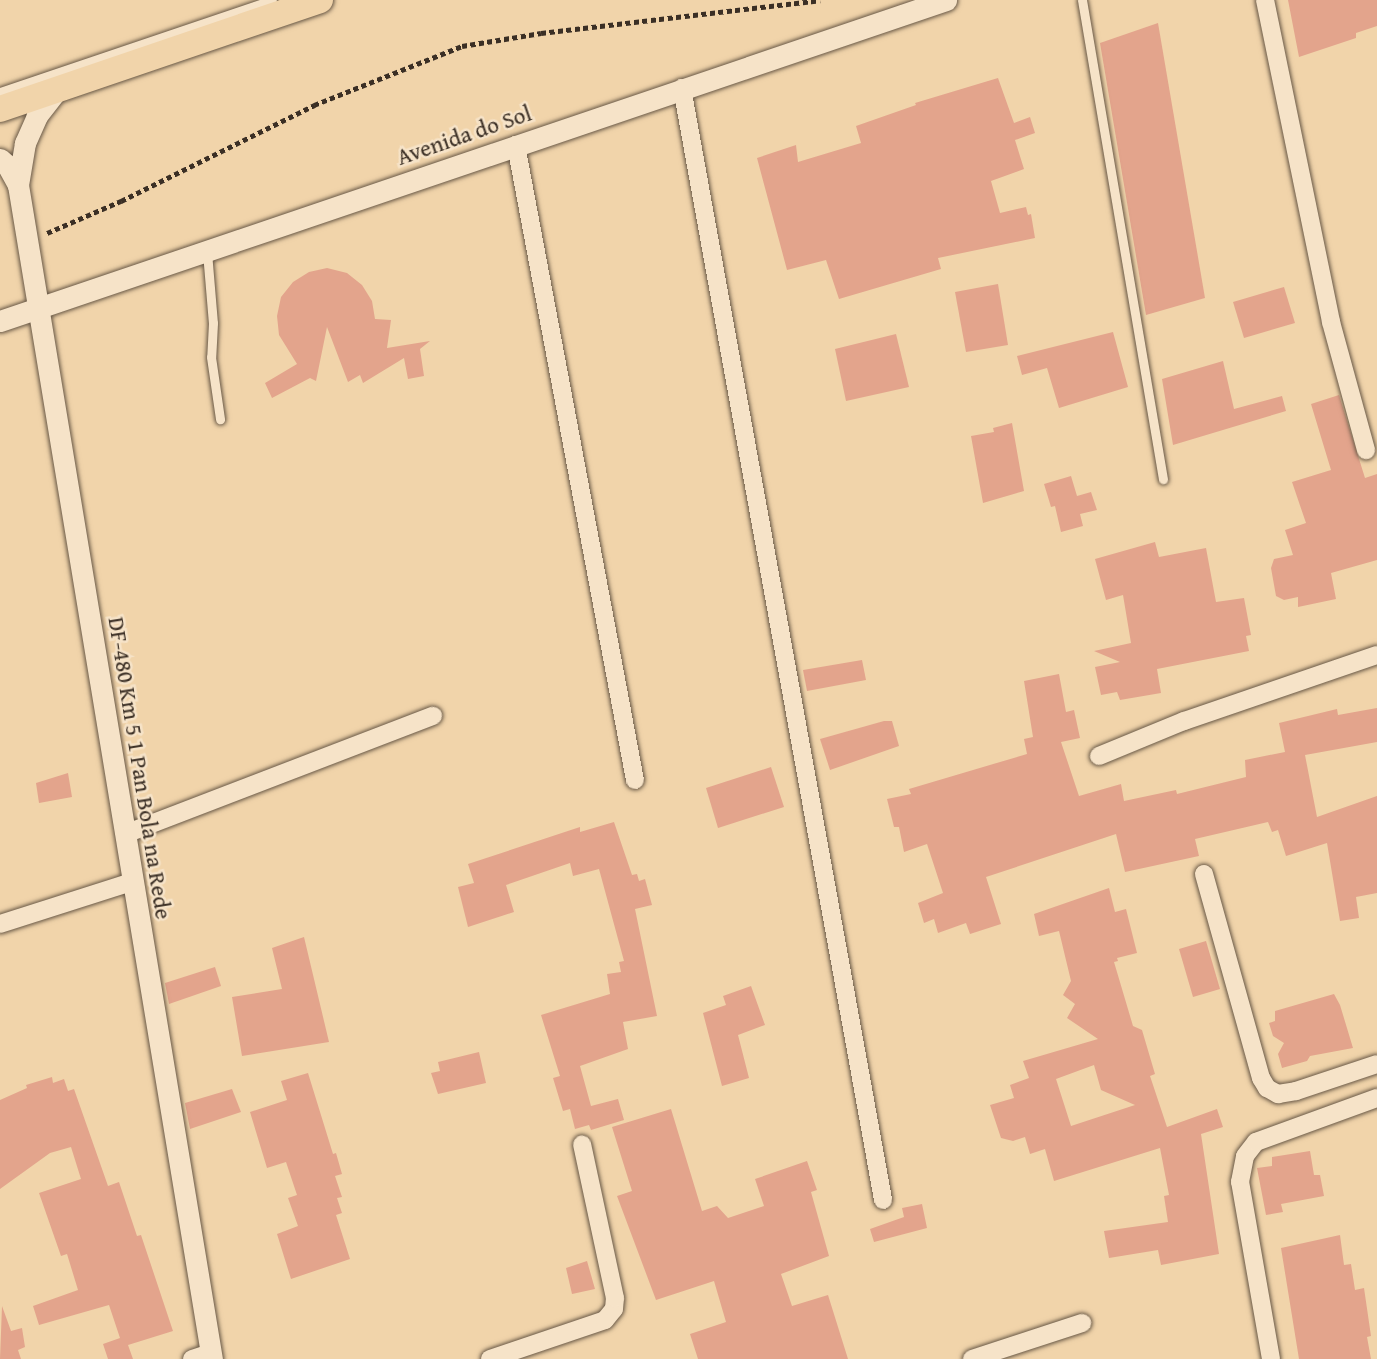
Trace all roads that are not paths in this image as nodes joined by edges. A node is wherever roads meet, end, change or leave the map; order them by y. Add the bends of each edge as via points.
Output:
1 (272, 0) edge
2 (320, 0) edge
3 (946, 0) edge
4 (1082, 0) edge
5 (1265, 0) edge
6 (682, 88) junction
7 (57, 90) junction
8 (0, 92) edge
9 (0, 109) edge
10 (516, 145) junction
11 (0, 159) edge
12 (18, 185) junction
13 (206, 250) junction
14 (37, 308) junction
15 (0, 321) edge
16 (220, 418) dead end
17 (1366, 450) dead end
18 (1163, 479) dead end
19 (1377, 655) edge
20 (433, 716) dead end
21 (1099, 755) dead end
22 (635, 780) dead end
23 (125, 834) junction
24 (1204, 874) dead end
25 (132, 882) junction
26 (0, 924) edge
27 (1377, 1064) edge
28 (1377, 1098) edge
29 (582, 1144) dead end
30 (883, 1200) dead end
31 (1082, 1322) dead end
32 (205, 1357) edge
33 (490, 1359) edge
34 (972, 1359) edge
35 (1271, 1359) edge

1 - 8 lane
2 - 7 main road
3 - 6 street, Avenida do Sol
4 - 18 lane
5 - 17 street via 1331,322
6 - 10 street, Avenida do Sol
6 - 30 street
7 - 9 main road
7 - 12 street via 25,143
10 - 13 street, Avenida do Sol
10 - 22 street
11 - 12 street
12 - 14 street, DF-480 Km 5 1 Pan Bola na Rede
13 - 14 street, Avenida do Sol
13 - 16 lane via 213,323 211,357
14 - 15 street, Avenida do Sol
14 - 23 street, DF-480 Km 5 1 Pan Bola na Rede
19 - 21 street
20 - 23 street
23 - 25 street, DF-480 Km 5 1 Pan Bola na Rede
24 - 27 street via 1267,1088 1278,1094 1296,1091
25 - 26 street
25 - 32 street, DF-480 Km 5 1 Pan Bola na Rede
28 - 35 street via 1256,1142 1245,1156 1240,1182
29 - 33 street via 614,1309 605,1320
31 - 34 street

